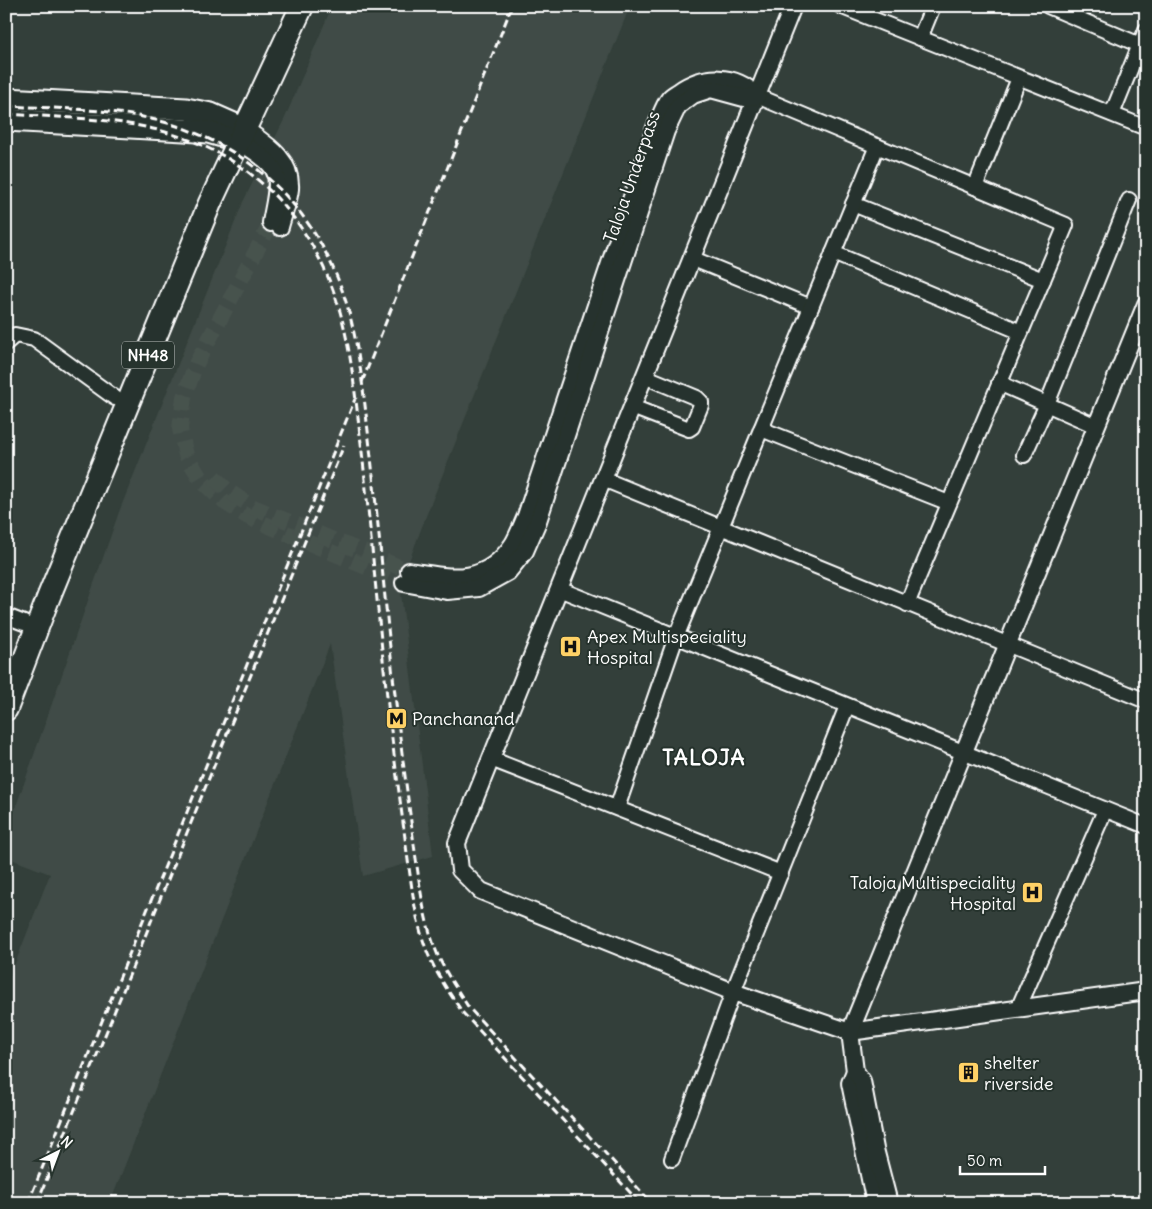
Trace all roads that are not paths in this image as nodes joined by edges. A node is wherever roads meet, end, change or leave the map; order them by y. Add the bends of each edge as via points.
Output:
1 (287, 6) edge
2 (302, 6) edge
3 (792, 6) edge
4 (840, 6) edge
5 (933, 6) edge
6 (1048, 6) edge
7 (1146, 30) edge
8 (920, 38) junction
9 (1140, 45) junction
10 (1019, 78) junction
11 (757, 96) junction
12 (6, 99) edge
13 (1112, 114) junction
14 (6, 120) edge
15 (1146, 128) edge
16 (236, 132) junction
17 (877, 146) junction
18 (975, 187) junction
19 (1129, 200) dead end
20 (853, 204) junction
21 (276, 225) tunnel mouth
22 (833, 253) junction
23 (691, 258) junction
24 (1043, 280) junction
25 (1146, 304) edge
26 (811, 307) junction
27 (1021, 332) junction
28 (6, 343) edge
29 (644, 376) junction
30 (999, 384) junction
31 (115, 398) junction
32 (1047, 404) junction
33 (632, 408) junction
34 (1096, 426) junction
35 (761, 429) junction
36 (1024, 455) dead end
37 (603, 479) junction
38 (949, 503) junction
39 (721, 528) junction
40 (406, 577) tunnel mouth
41 (559, 589) junction
42 (907, 604) junction
43 (15, 619) edge
44 (676, 637) junction
45 (1007, 645) junction
46 (6, 670) edge
47 (1145, 699) edge
48 (847, 706) junction
49 (6, 709) edge
50 (963, 753) junction
51 (491, 759) junction
52 (617, 808) junction
53 (1105, 810) junction
54 (1146, 826) edge
55 (780, 873) junction
56 (1146, 991) edge
57 (733, 992) junction
58 (1018, 1009) junction
59 (850, 1032) junction
60 (869, 1150) junction
61 (672, 1159) dead end
62 (875, 1203) edge
63 (888, 1203) edge

1 - 16 highway, NH48
2 - 16 highway, NH48
3 - 11 street
4 - 8 street
5 - 8 street
6 - 9 street
7 - 9 street
8 - 10 street
9 - 13 street
10 - 13 street
10 - 18 street
11 - 17 street
11 - 23 street
11 - 40 street, Taloja Underpass via 744,98 711,89 693,95 678,106 666,131 538,521 525,551 508,572 479,588 446,591
12 - 16 main road via 186,109 211,114
13 - 15 street
14 - 16 main road
16 - 21 street via 267,145 282,159 289,175 290,190
16 - 31 highway, NH48 via 198,198
16 - 49 highway, NH48
17 - 18 street
17 - 20 street
18 - 24 street via 1066,225
19 - 32 street
20 - 22 street
20 - 24 street
22 - 26 street
22 - 27 street
23 - 26 street
23 - 29 street
24 - 27 street
25 - 34 street
26 - 35 street
27 - 30 street
28 - 31 street via 15,335 34,339
29 - 33 street
29 - 33 street via 697,398 701,405 689,429
30 - 32 street
30 - 38 street
31 - 43 highway, NH48
32 - 34 street
32 - 36 street
33 - 37 street
34 - 45 street
35 - 38 street
35 - 39 street
37 - 39 street
37 - 41 street
38 - 42 street
39 - 42 street
39 - 44 street
41 - 44 street
41 - 51 street
42 - 45 street
43 - 46 highway, NH48
44 - 48 street
44 - 52 street
45 - 47 street
45 - 50 street
48 - 50 street
48 - 55 street
50 - 53 street
50 - 59 street
51 - 52 street
51 - 57 street via 457,843 460,870 481,891
52 - 55 street
53 - 54 street
53 - 58 street
55 - 57 street
56 - 58 street
57 - 59 street
57 - 61 street
58 - 59 street
59 - 60 street via 855,1071 862,1081
60 - 62 street
60 - 63 street

